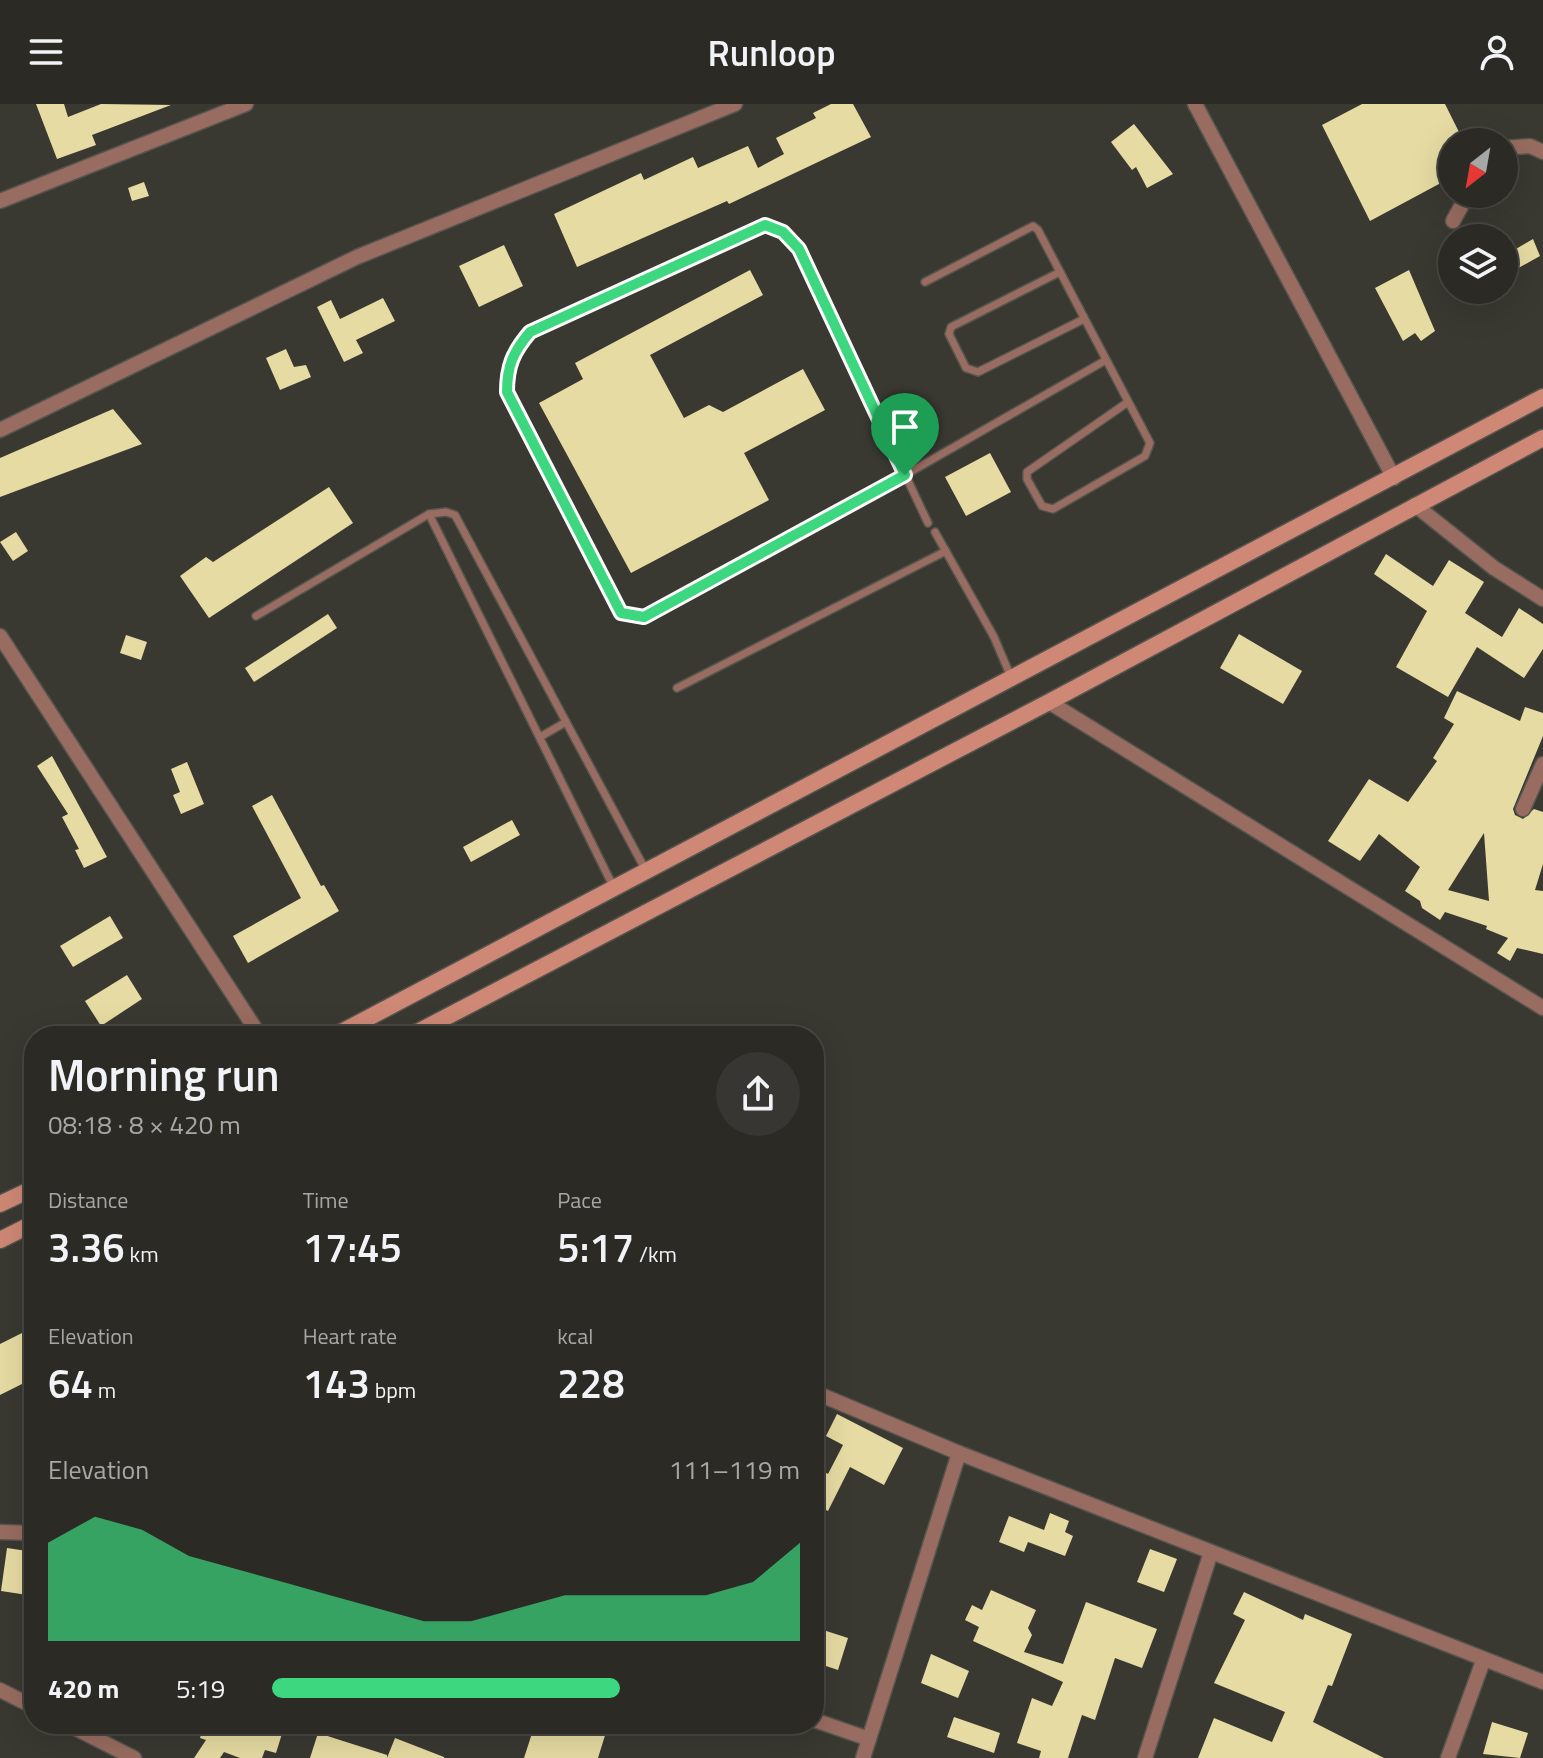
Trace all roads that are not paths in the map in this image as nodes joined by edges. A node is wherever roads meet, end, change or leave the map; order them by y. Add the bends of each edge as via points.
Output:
1 (246, 104) edge
2 (735, 104) edge
3 (1195, 104) edge
4 (1518, 147) edge
5 (1543, 152) edge
6 (0, 201) edge
7 (1460, 208) edge
8 (1453, 221) dead end
9 (1060, 272) junction
10 (925, 282) dead end
11 (1084, 319) junction
12 (1106, 360) junction
13 (1543, 397) edge
14 (1128, 402) junction
15 (0, 430) edge
16 (1543, 438) edge
17 (905, 475) junction
18 (1394, 478) junction
19 (1415, 505) junction
20 (429, 514) junction
21 (928, 523) dead end
22 (935, 532) dead end
23 (946, 551) junction
24 (1543, 599) edge
25 (256, 616) dead end
26 (0, 636) edge
27 (1012, 679) junction
28 (677, 688) dead end
29 (1049, 702) junction
30 (566, 722) junction
31 (540, 737) junction
32 (1543, 764) edge
33 (1523, 809) dead end
34 (645, 869) junction
35 (613, 886) junction
36 (1543, 1008) edge
37 (254, 1026) edge
38 (353, 1026) edge
39 (429, 1026) edge
40 (24, 1193) edge
41 (0, 1204) edge
42 (24, 1228) edge
43 (0, 1240) edge
44 (824, 1396) edge
45 (959, 1453) junction
46 (0, 1532) edge
47 (24, 1533) edge
48 (1211, 1552) junction
49 (1483, 1661) junction
50 (1542, 1679) edge
51 (0, 1690) edge
52 (24, 1702) edge
53 (824, 1723) edge
54 (87, 1734) edge
55 (869, 1739) junction
56 (134, 1758) edge
57 (863, 1758) edge
58 (1145, 1758) edge
59 (1448, 1758) edge

1 - 6 street
2 - 15 street via 357,257
3 - 18 street
4 - 5 street
7 - 8 street
9 - 10 lane via 1038,230 1028,226
9 - 11 lane
9 - 11 lane via 951,327 949,334 966,368 978,372
11 - 12 lane
12 - 14 lane
12 - 17 lane
13 - 18 main road
14 - 14 lane via 1027,472 1042,506 1053,509 1145,456 1150,443
16 - 19 main road
17 - 17 lane via 799,249 783,232 765,225 530,332 507,369 507,392 621,613 633,618 644,617
17 - 21 lane
18 - 27 main road
19 - 24 street via 1494,568
19 - 29 main road
20 - 25 lane
20 - 30 lane via 455,515
20 - 31 lane
22 - 23 lane
23 - 27 lane
23 - 28 lane
26 - 37 street
27 - 34 main road
29 - 36 street
29 - 39 main road
30 - 31 lane
30 - 34 lane
31 - 35 lane
32 - 33 street
34 - 35 main road
35 - 38 main road
40 - 41 main road
42 - 43 main road
44 - 45 street
45 - 48 street
45 - 55 street
46 - 47 street
48 - 49 street
48 - 58 street
49 - 50 street
49 - 59 street
51 - 52 street
53 - 55 street
54 - 56 street
55 - 57 street

